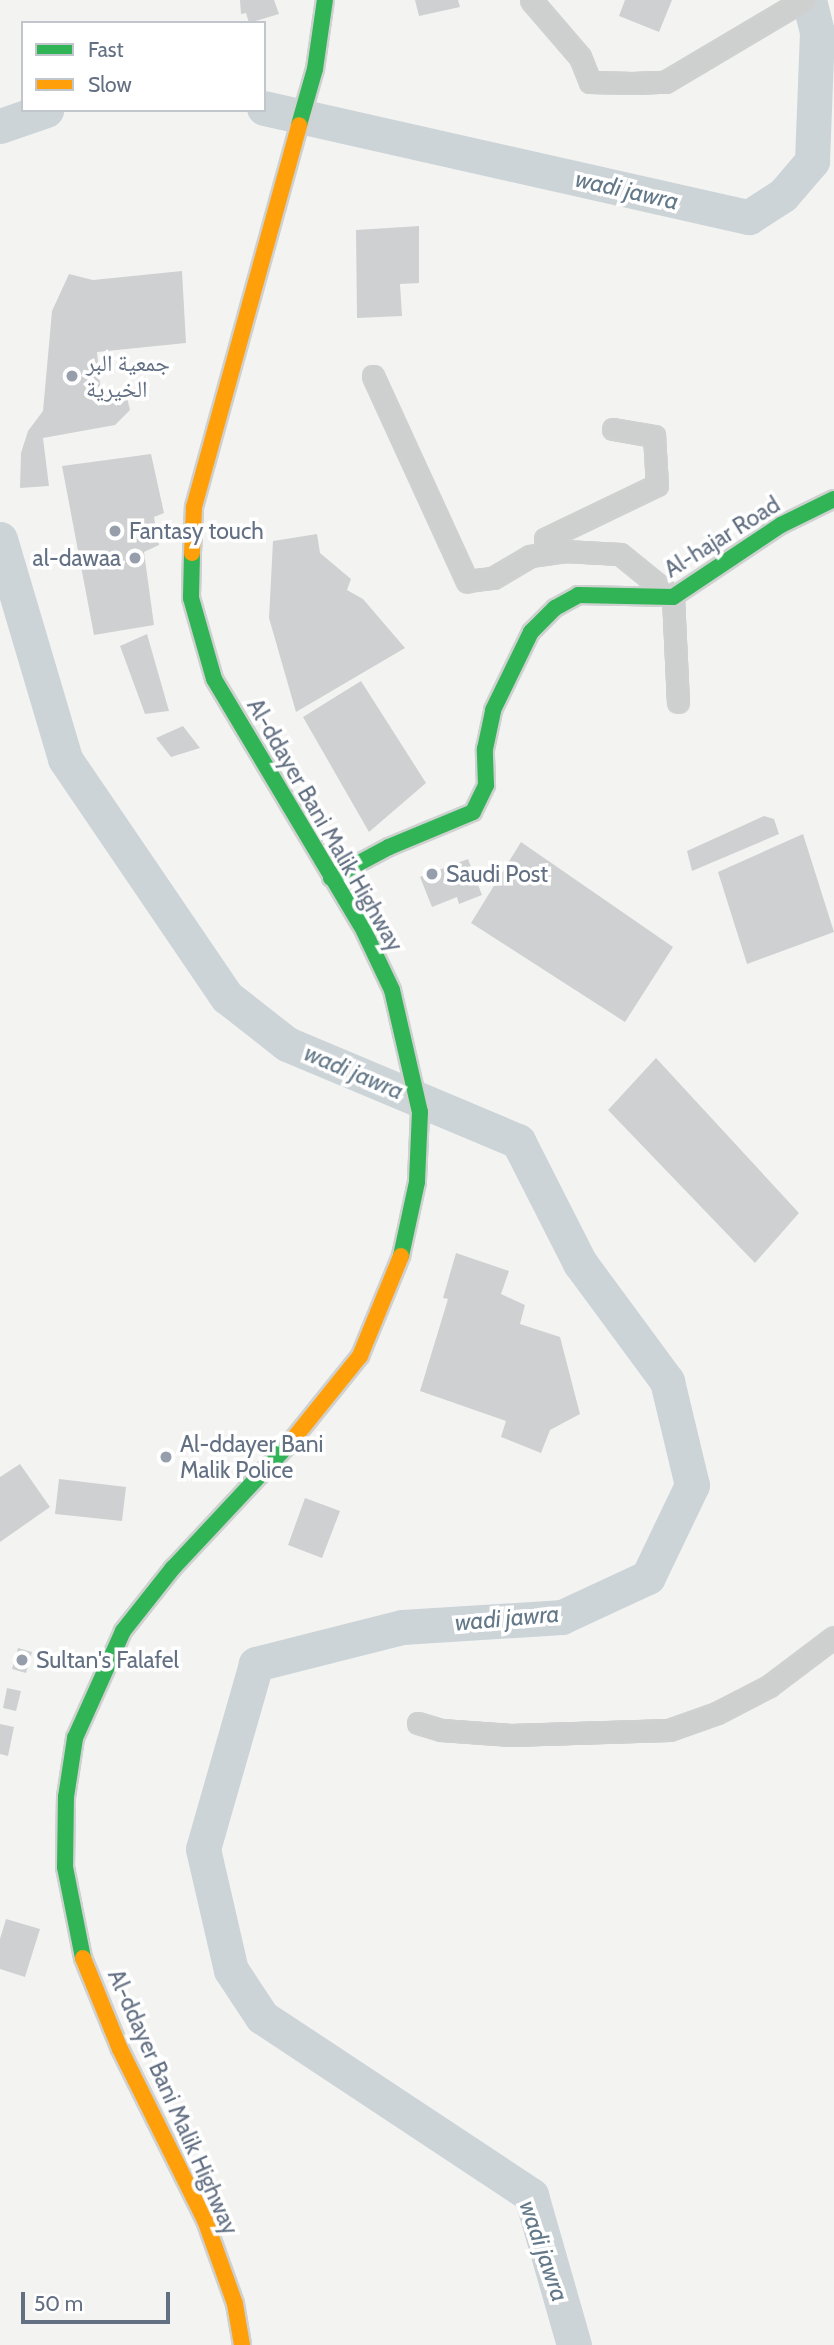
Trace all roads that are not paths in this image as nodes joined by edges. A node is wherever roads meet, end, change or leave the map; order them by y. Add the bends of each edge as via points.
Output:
1 (325, 0) edge
2 (531, 0) edge
3 (803, 0) edge
4 (373, 376) dead end
5 (613, 429) dead end
6 (834, 499) edge
7 (564, 551) junction
8 (673, 597) junction
9 (678, 702) dead end
10 (331, 878) junction
11 (834, 1637) edge
12 (418, 1723) dead end
13 (242, 2345) edge

1 - 10 main road, Al-ddayer Bani Malik Highway via 315,69 194,507 191,598 214,679
2 - 3 street via 580,57 590,82 632,83 665,82
4 - 7 street via 467,581 493,578 530,556
5 - 7 street via 654,436 657,485 545,539
6 - 8 main road, Al-hajar Road via 781,525
7 - 8 street via 620,554
8 - 9 street
8 - 10 main road, Al-hajar Road via 578,595 555,608 531,632 493,710 485,749 486,785 473,812 446,827 389,846
10 - 13 main road, Al-ddayer Bani Malik Highway via 364,931 392,990 420,1112 417,1182 398,1272 360,1356 322,1408 173,1568 123,1631 75,1738 66,1797 65,1867 81,1953 120,2049 205,2220 235,2304
11 - 12 street via 769,1686 718,1713 668,1730 511,1735 441,1730

